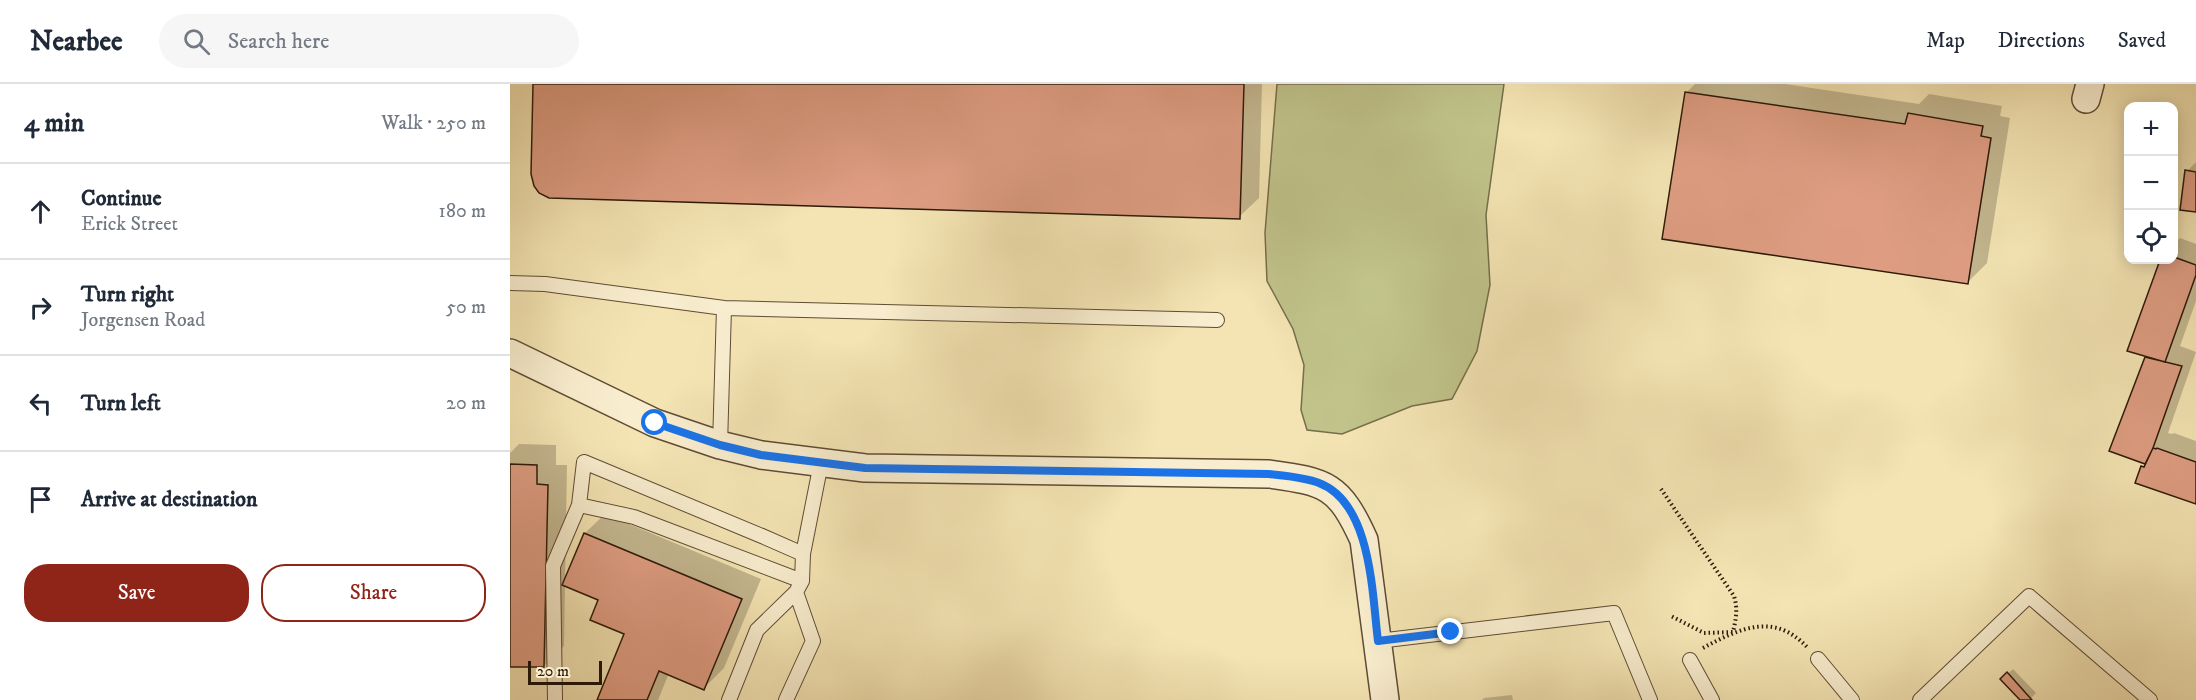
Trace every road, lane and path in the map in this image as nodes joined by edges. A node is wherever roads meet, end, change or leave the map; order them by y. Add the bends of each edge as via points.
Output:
1 (510, 283) edge
2 (724, 308) junction
3 (1217, 320) dead end
4 (510, 353) edge
5 (720, 445) junction
6 (822, 463) junction
7 (1661, 489) dead end
8 (579, 505) junction
9 (803, 554) junction
10 (799, 587) junction
11 (1671, 616) dead end
12 (1733, 632) junction
13 (1378, 641) junction
14 (1818, 658) joint
15 (1690, 660) joint
16 (555, 700) edge
17 (729, 700) edge
18 (786, 700) edge
19 (1385, 700) edge
20 (1650, 700) edge
21 (1712, 700) edge
22 (1851, 700) edge
23 (1920, 700) edge
24 (2150, 700) edge

1 - 2 lane via 545,284
2 - 3 lane
2 - 5 lane
4 - 5 street via 655,423
5 - 6 street
6 - 9 lane
6 - 13 street via 865,468 1269,474 1321,484 1340,498 1364,540
7 - 12 path via 1734,596 1737,617
8 - 9 lane via 584,462
8 - 10 lane via 634,517
8 - 16 lane via 553,566
9 - 10 lane
10 - 17 lane via 757,630
10 - 18 lane via 813,641
11 - 12 path via 1704,633
12 - 14 path via 1767,626 1782,628
12 - 15 path
13 - 19 street
13 - 20 lane via 1614,613
14 - 22 lane
15 - 21 lane
23 - 24 lane via 2028,596

